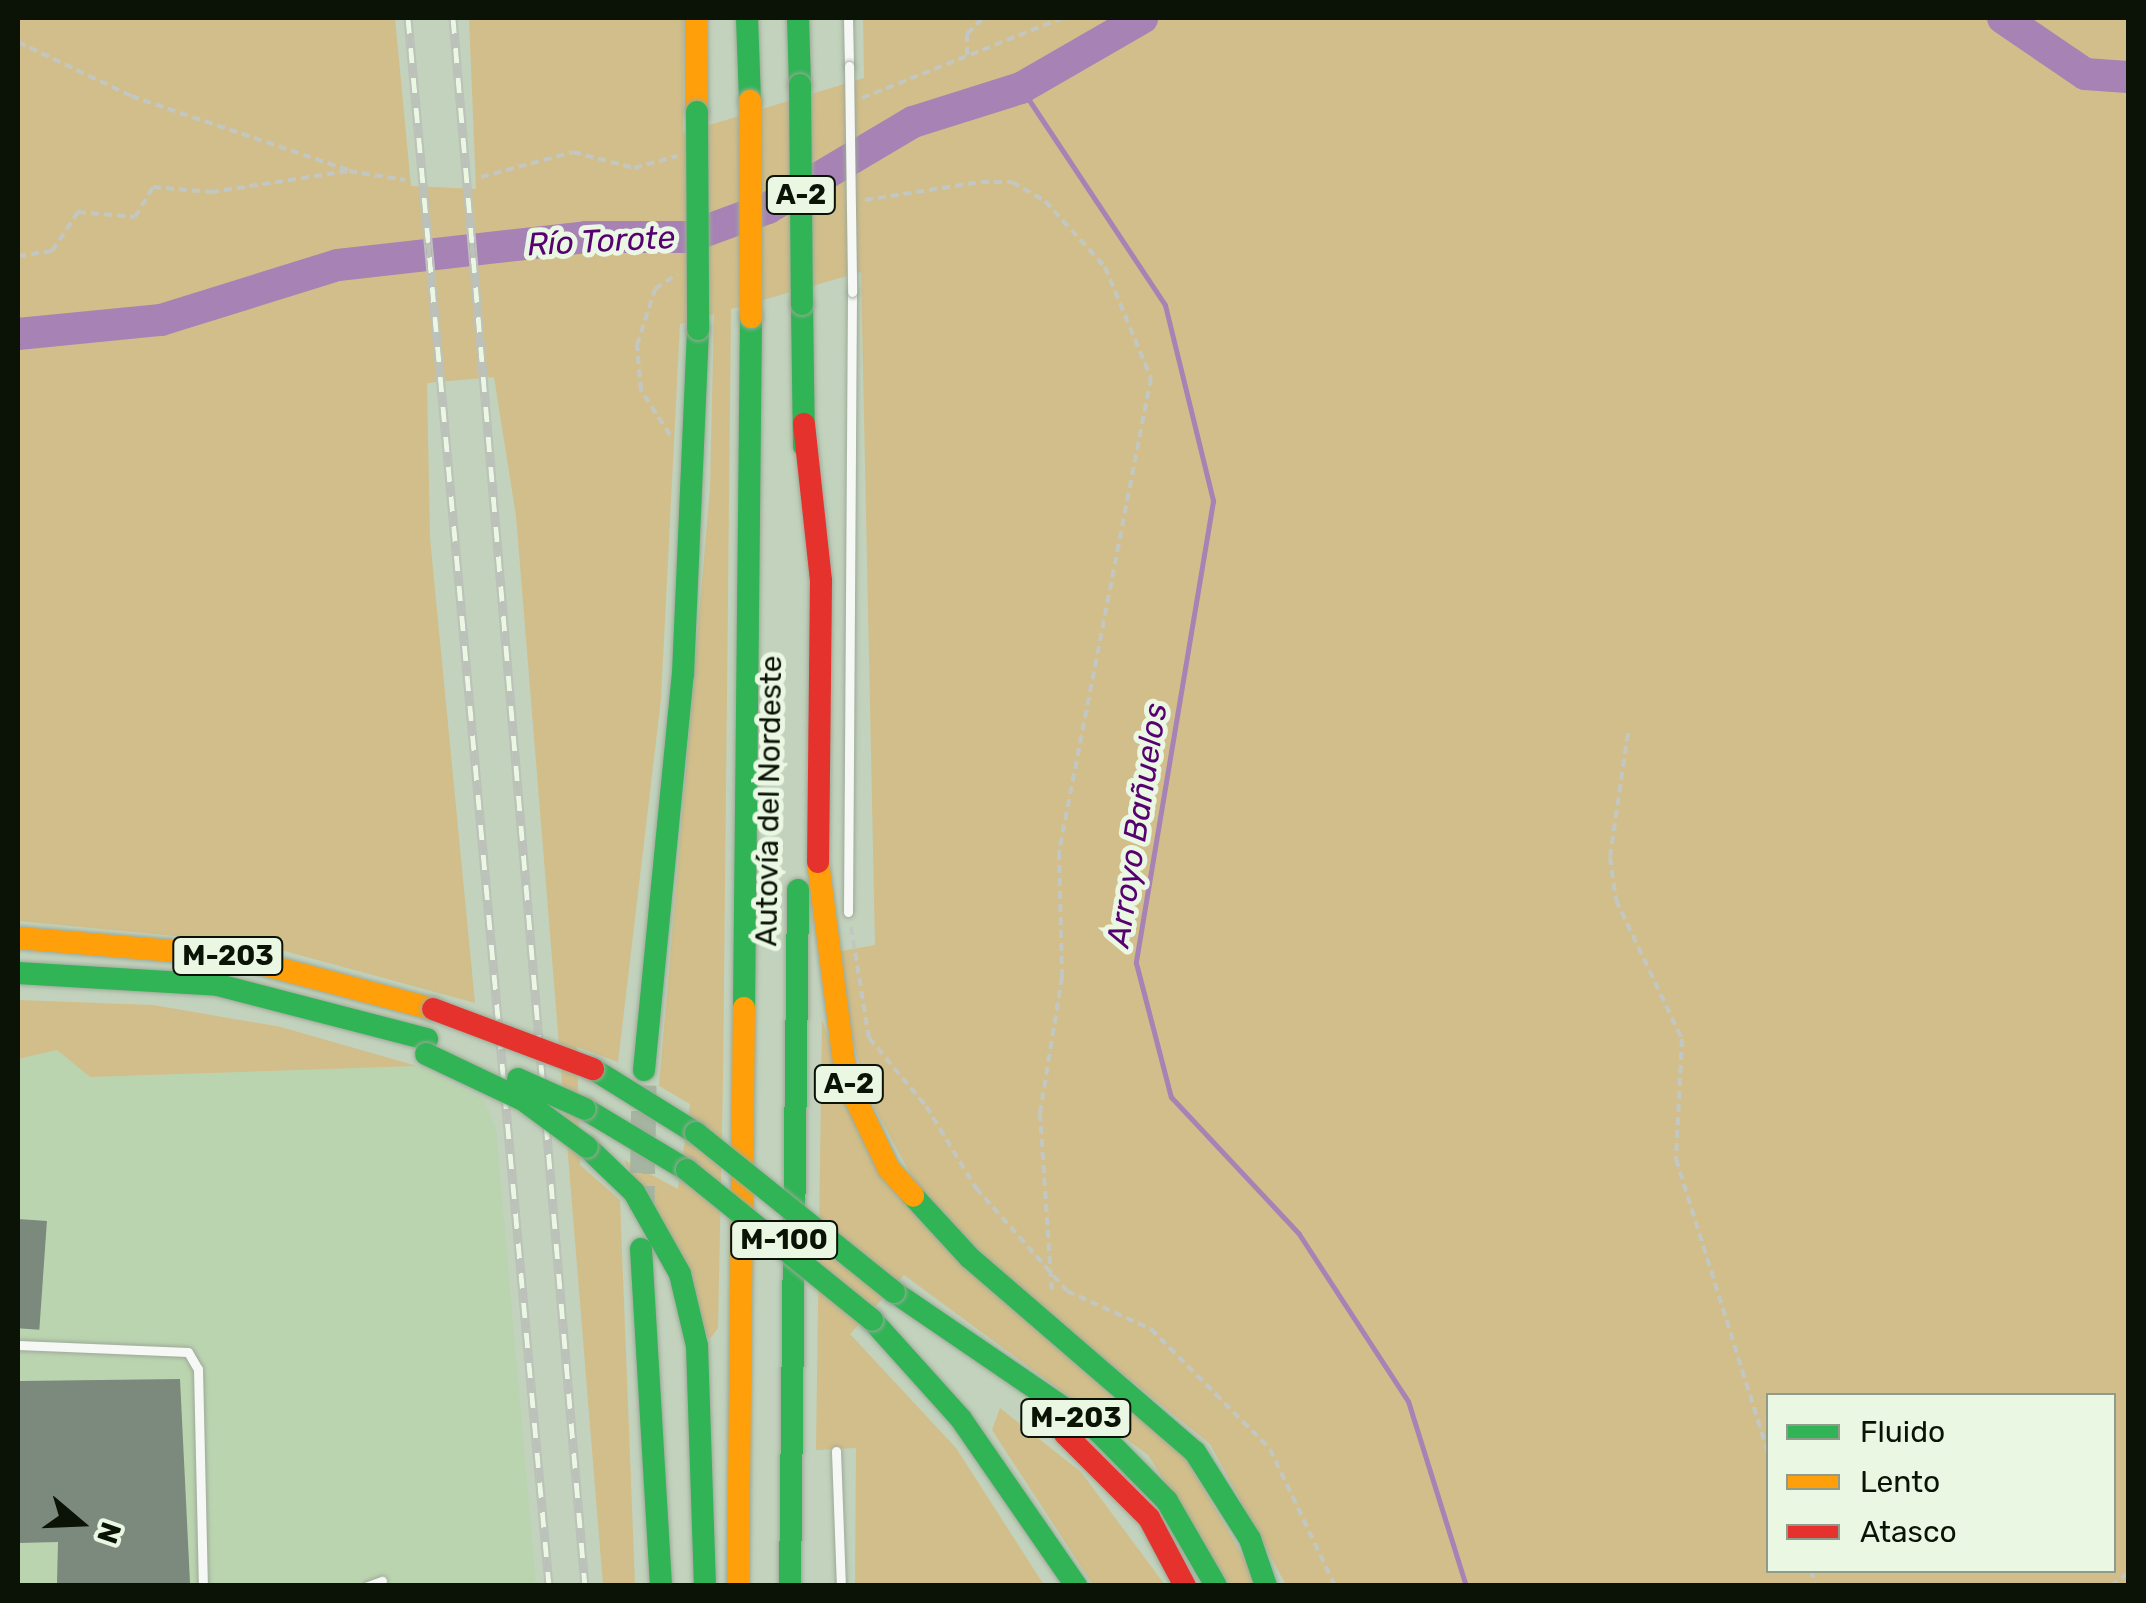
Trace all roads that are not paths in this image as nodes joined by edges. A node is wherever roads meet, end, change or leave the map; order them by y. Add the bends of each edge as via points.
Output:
1 (696, 18) edge
2 (747, 18) edge
3 (798, 18) edge
4 (848, 18) edge
5 (804, 424) junction
6 (848, 912) road end
7 (18, 938) edge
8 (18, 974) edge
9 (426, 1046) junction
10 (644, 1070) tunnel mouth
11 (641, 1249) dead end
12 (894, 1292) junction
13 (18, 1345) edge
14 (836, 1451) dead end
15 (382, 1581) dead end
16 (203, 1586) edge
17 (368, 1586) edge
18 (660, 1586) edge
19 (705, 1586) edge
20 (738, 1586) edge
21 (790, 1586) edge
22 (842, 1586) edge
23 (1076, 1586) edge
24 (1185, 1586) edge
25 (1216, 1586) edge
26 (1266, 1586) edge

1 - 10 main road, bridge via 698,329 683,674
2 - 20 main road, Autovía del Nordeste / A-2, bridge via 751,317
3 - 5 main road, Autovía del Nordeste / A-2, bridge
4 - 6 lane, bridge
5 - 21 main road, Autovía del Nordeste / A-2
5 - 26 main road, A-2 via 821,581 818,908 846,1078 889,1169 1044,1322 1195,1452
7 - 12 main road, M-203, bridge via 231,956 433,1010 593,1069 696,1133
8 - 9 main road, M-203 via 218,984
9 - 19 main road, bridge via 523,1100 587,1147 634,1192 680,1274 698,1364
9 - 23 main road, M-100, bridge via 585,1109 687,1170 872,1320 960,1419
11 - 18 main road
12 - 24 main road via 955,1356 1084,1448 1149,1518
12 - 25 main road, M-203 via 1099,1432 1167,1501
13 - 16 lane via 188,1352 198,1369
14 - 22 lane
15 - 17 lane

